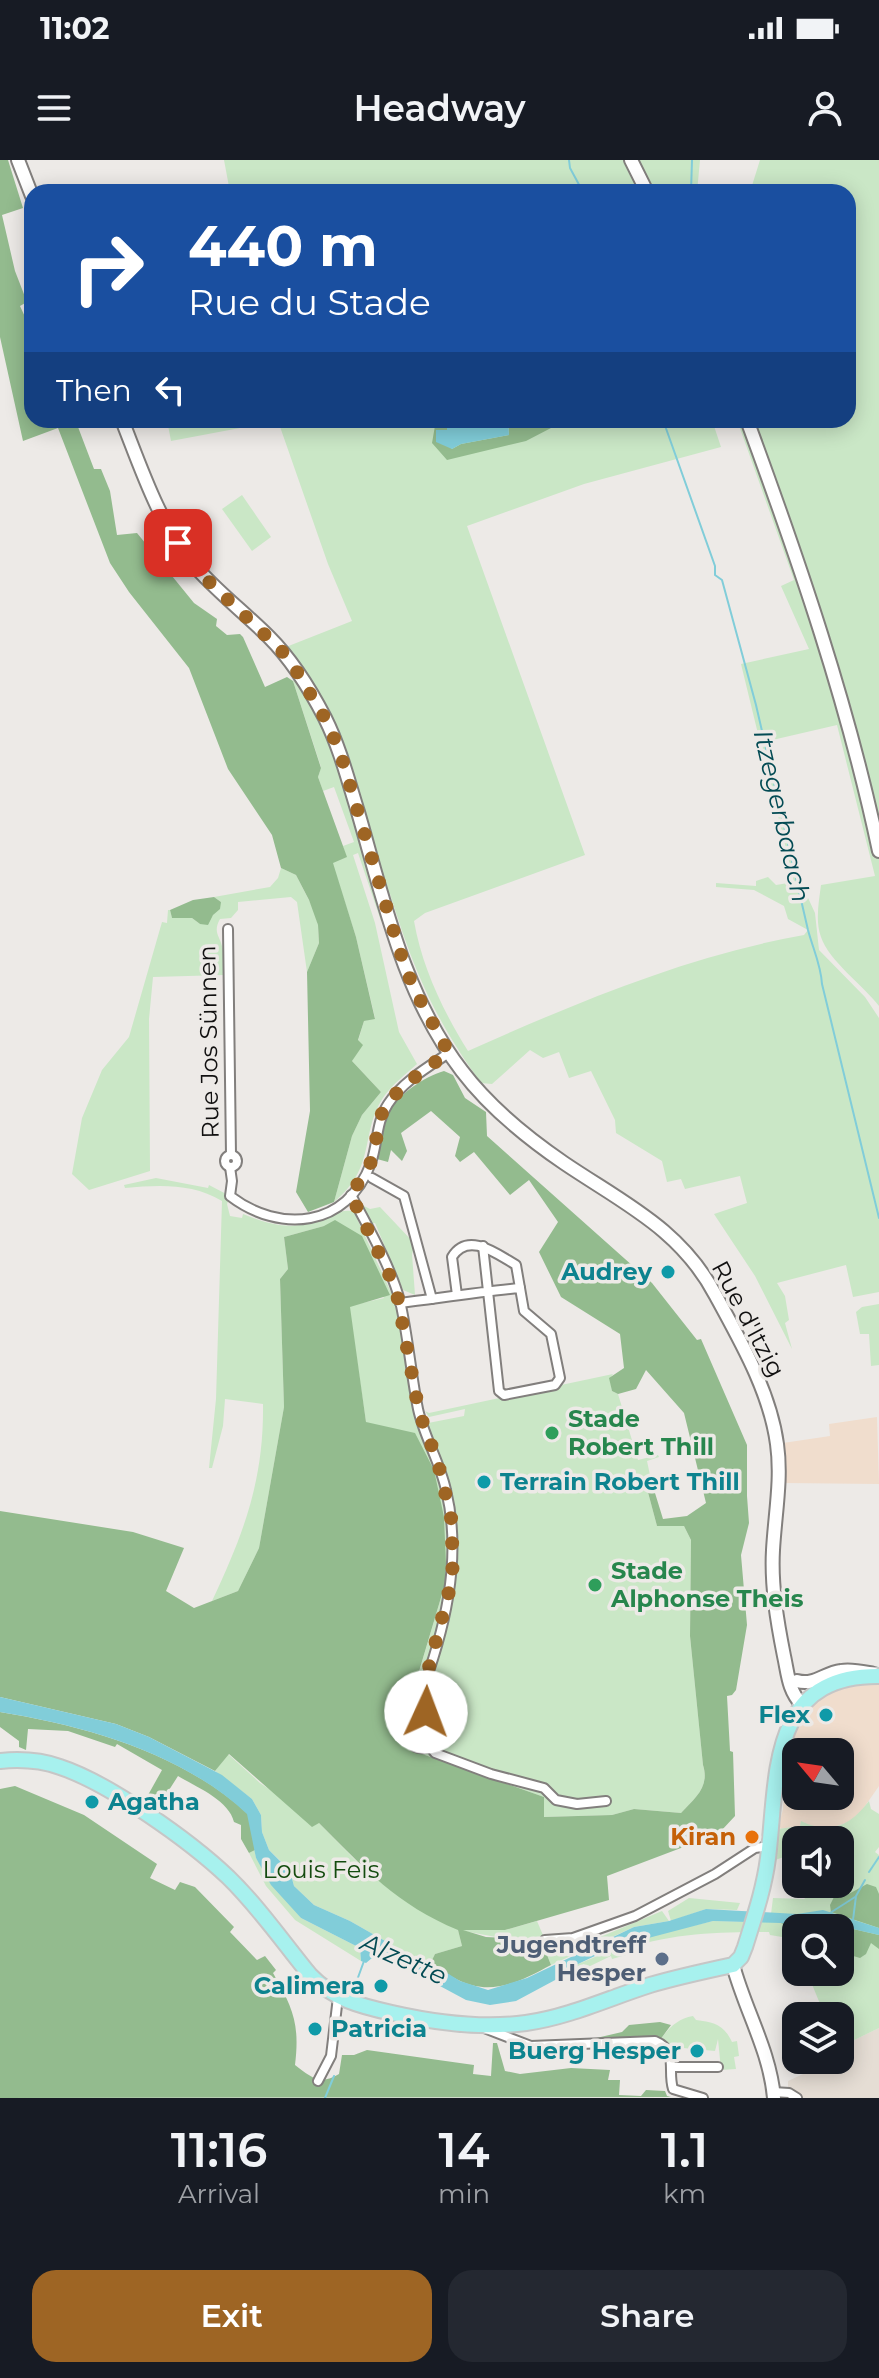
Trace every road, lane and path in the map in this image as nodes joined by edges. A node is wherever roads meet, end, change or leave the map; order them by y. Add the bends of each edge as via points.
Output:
1 (18, 160) edge
2 (631, 160) edge
3 (27, 184) edge
4 (643, 184) edge
5 (125, 428) edge
6 (750, 428) edge
7 (879, 851) edge
8 (228, 929) dead end
9 (449, 1053) junction
10 (372, 1178) dead end
11 (351, 1195) junction
12 (483, 1246) junction
13 (520, 1288) junction
14 (488, 1291) junction
15 (457, 1295) junction
16 (432, 1299) junction
17 (400, 1303) junction
18 (787, 1669) junction
19 (879, 1676) edge
20 (797, 1681) junction
21 (424, 1686) junction
22 (806, 1700) junction
23 (431, 1720) junction
24 (409, 1729) junction
25 (430, 1747) junction
26 (0, 1761) edge
27 (606, 1801) dead end
28 (769, 1846) junction
29 (545, 1940) dead end
30 (733, 1965) junction
31 (338, 1997) junction
32 (477, 2025) junction
33 (672, 2067) junction
34 (718, 2067) dead end
35 (318, 2081) dead end
36 (774, 2095) edge
37 (703, 2098) edge
38 (797, 2098) edge

1 - 3 main road
2 - 4 main road
5 - 9 main road, Rue d'Itzig via 178,543 205,578 281,650 326,720 413,987
6 - 7 main road via 835,677
8 - 11 street, Rue Jos Sünnen via 231,1155 237,1161 230,1167 230,1196 262,1216 300,1220 335,1208
9 - 11 street via 390,1099 371,1162
9 - 18 main road, Rue d'Itzig via 479,1092 521,1131 658,1224 714,1292 758,1381 776,1440 780,1469 773,1581
10 - 16 street via 404,1196
11 - 17 street
12 - 13 street via 516,1265
12 - 14 street
12 - 15 street via 468,1245 454,1253
13 - 14 street
13 - 14 street via 524,1311 551,1334 560,1378 555,1385 504,1395 499,1391
14 - 15 street
15 - 16 street
16 - 17 street
17 - 21 street via 419,1412 447,1491 453,1542 451,1584
18 - 20 main road, Rue d'Itzig
18 - 22 main road, Rue d'Itzig via 792,1692
19 - 20 main road via 842,1671 812,1683
19 - 22 main road via 840,1680
20 - 22 main road, Rue d'Itzig
21 - 23 street
21 - 24 street
22 - 28 main road via 783,1738
23 - 24 street via 415,1720
23 - 25 street via 439,1731
24 - 25 street via 412,1743
25 - 27 street via 491,1774 544,1788 556,1800
26 - 31 main road via 59,1766 180,1838 228,1877 310,1975
28 - 29 street via 755,1848 635,1916 573,1938
28 - 30 main road via 750,1932
30 - 32 main road via 555,2017
30 - 36 main road via 770,2067
31 - 32 main road via 420,2019
31 - 35 street via 331,2056
32 - 33 street via 531,2046 655,2041 667,2048
33 - 34 street
33 - 37 street via 673,2089
36 - 38 street

